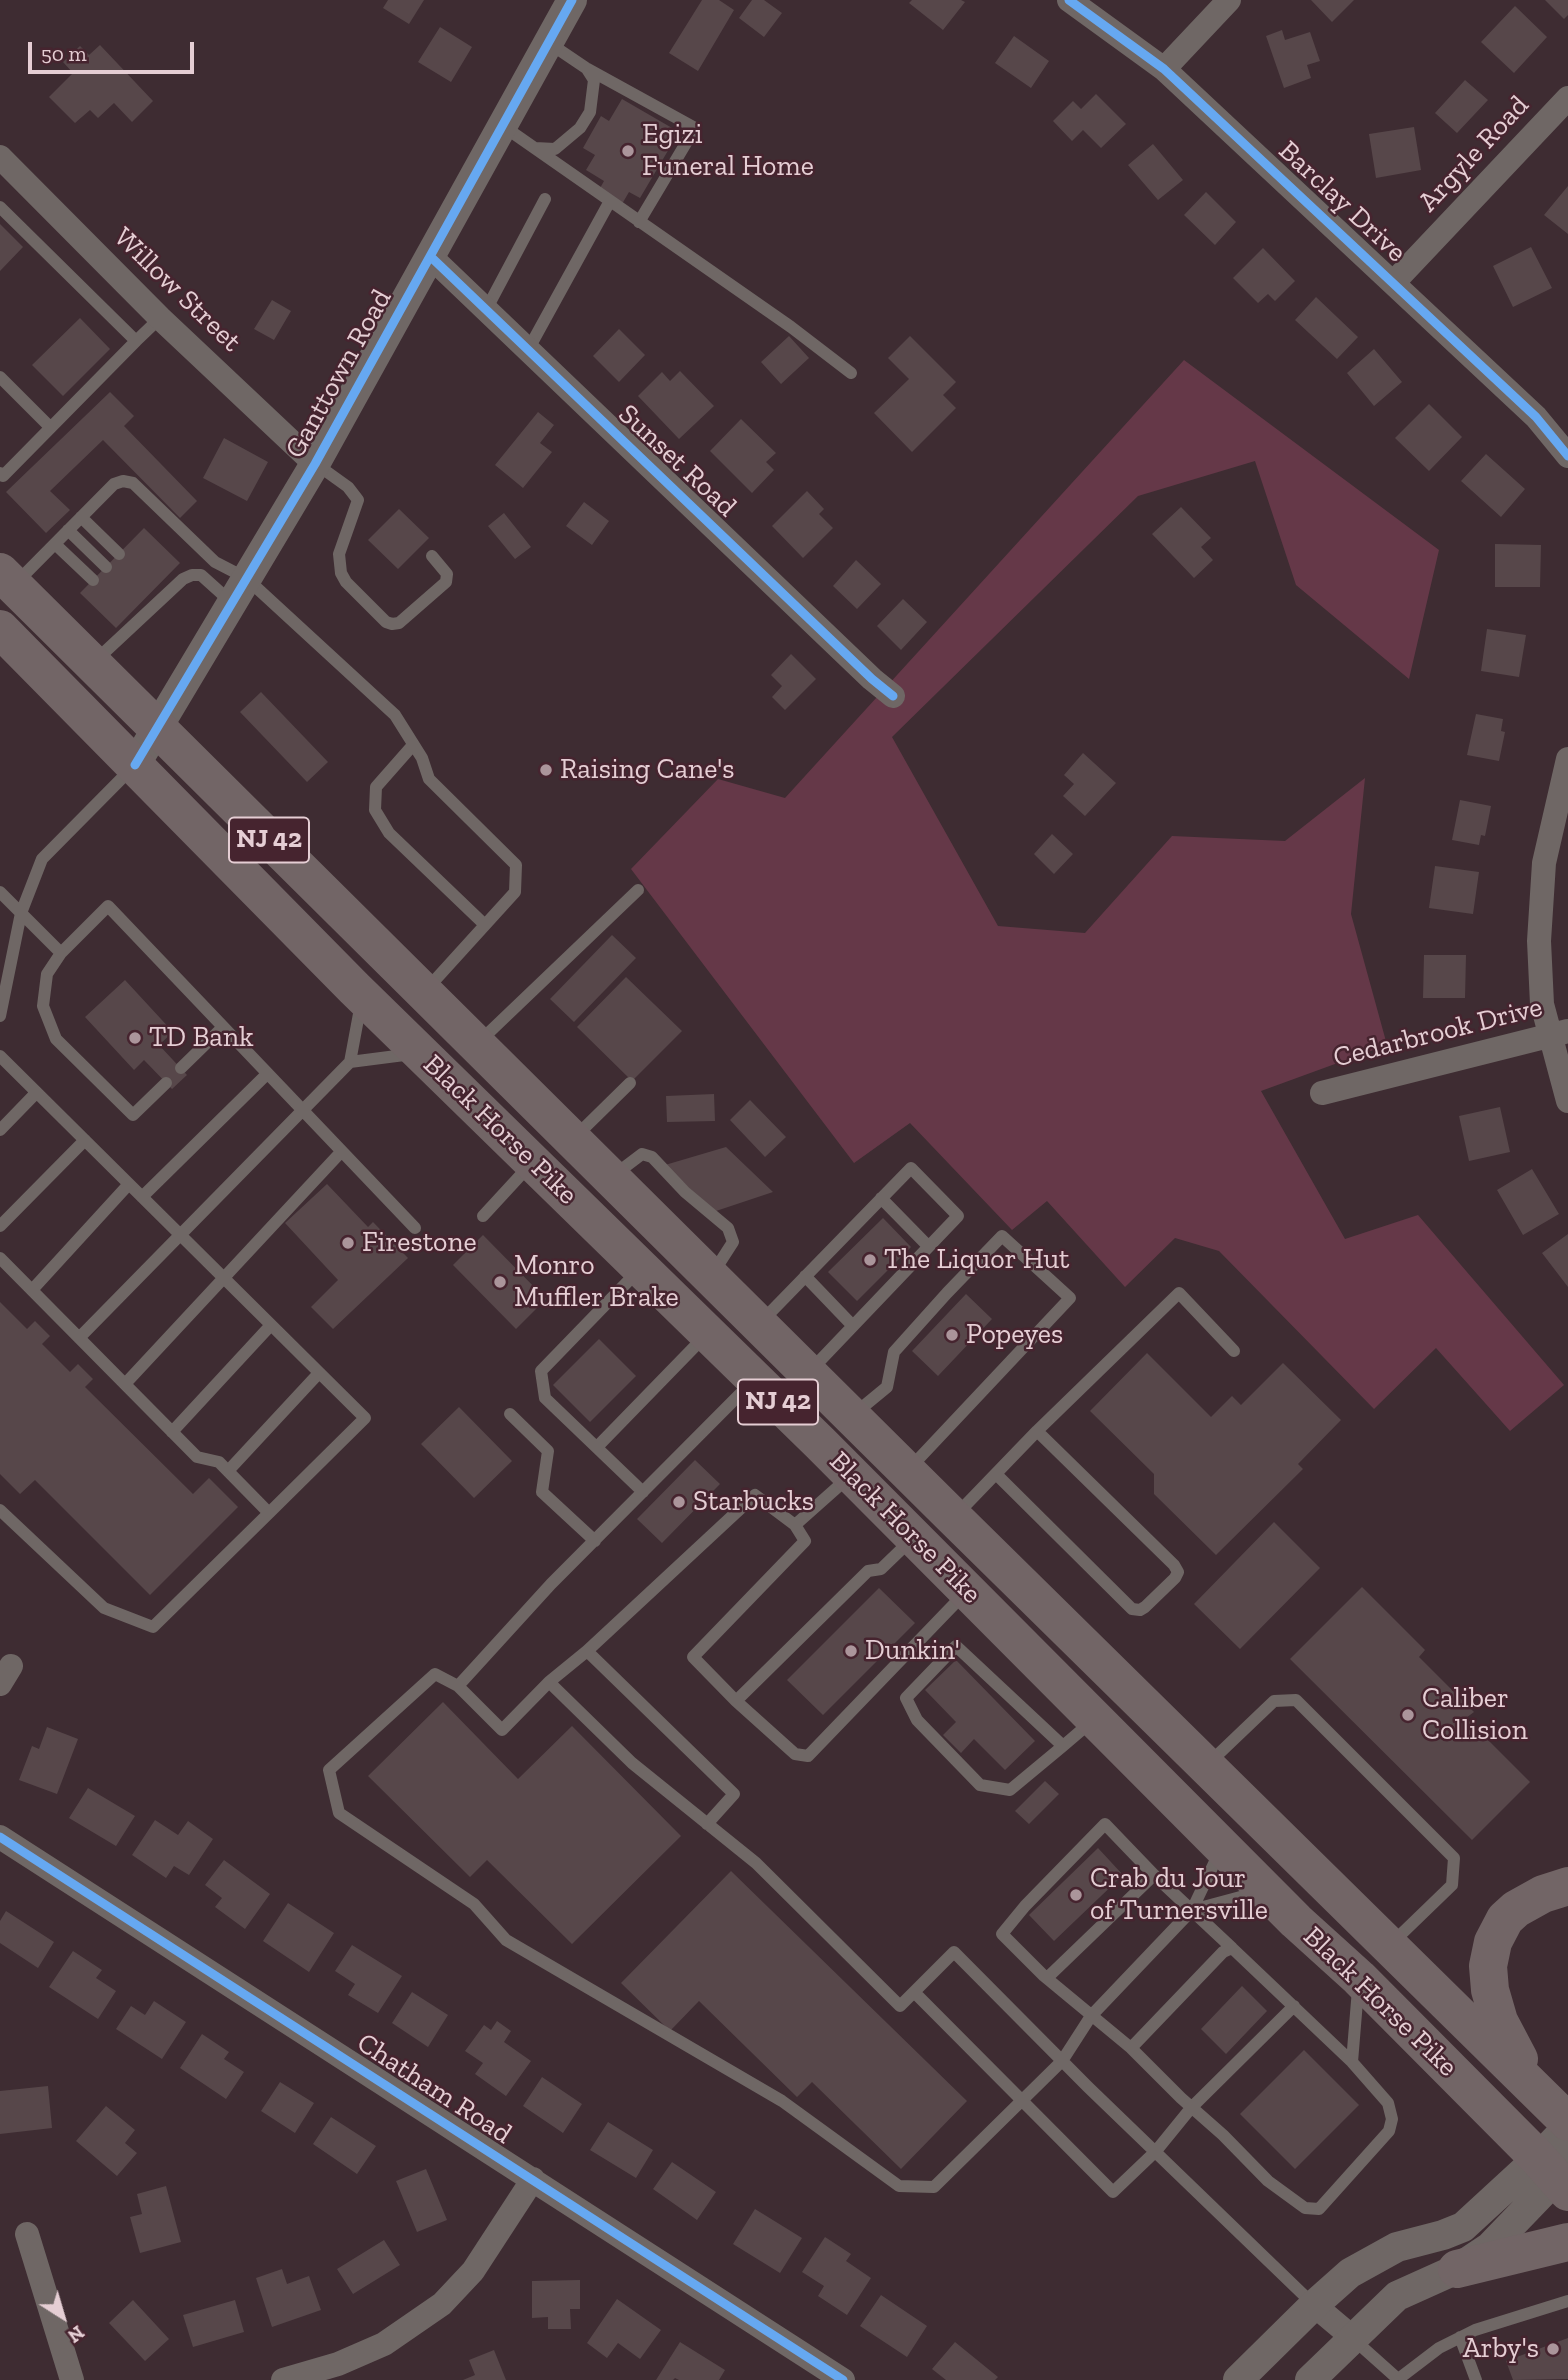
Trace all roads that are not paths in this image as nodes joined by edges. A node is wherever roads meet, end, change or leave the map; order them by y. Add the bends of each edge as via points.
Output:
1 (572, 0) edge
2 (1069, 0) edge
3 (1229, 0) edge
4 (548, 43) junction
5 (586, 68) junction
6 (1164, 69) junction
7 (1568, 98) edge
8 (503, 126) junction
9 (535, 148) junction
10 (0, 157) edge
11 (545, 199) dead end
12 (610, 201) junction
13 (0, 207) edge
14 (639, 222) junction
15 (431, 257) junction
16 (1394, 282) junction
17 (486, 310) junction
18 (160, 318) junction
19 (136, 341) junction
20 (528, 350) junction
21 (851, 373) dead end
22 (0, 377) edge
23 (50, 427) junction
24 (1568, 456) edge
25 (315, 464) junction
26 (1, 476) edge
27 (81, 517) junction
28 (68, 530) junction
29 (55, 544) junction
30 (119, 554) dead end
31 (432, 556) dead end
32 (106, 567) dead end
33 (6, 579) edge
34 (93, 580) dead end
35 (239, 590) junction
36 (0, 629) edge
37 (92, 665) junction
38 (894, 696) dead end
39 (156, 729) junction
40 (413, 745) junction
41 (1568, 759) edge
42 (135, 765) junction
43 (638, 890) dead end
44 (0, 892) edge
45 (21, 913) junction
46 (485, 925) junction
47 (61, 953) junction
48 (423, 993) junction
49 (363, 996) junction
50 (0, 1016) edge
51 (223, 1027) junction
52 (1559, 1034) edge
53 (476, 1045) junction
54 (421, 1053) junction
55 (0, 1056) edge
56 (350, 1062) junction
57 (180, 1068) dead end
58 (267, 1074) junction
59 (166, 1083) dead end
60 (630, 1083) dead end
61 (36, 1093) junction
62 (1322, 1093) dead end
63 (1568, 1101) edge
64 (302, 1110) junction
65 (0, 1130) edge
66 (572, 1139) junction
67 (85, 1140) junction
68 (341, 1152) junction
69 (533, 1163) junction
70 (129, 1184) junction
71 (142, 1197) junction
72 (881, 1198) junction
73 (483, 1216) dead end
74 (0, 1226) edge
75 (415, 1228) dead end
76 (180, 1235) junction
77 (928, 1246) junction
78 (0, 1258) edge
79 (641, 1268) junction
80 (805, 1276) junction
81 (224, 1278) junction
82 (32, 1290) junction
83 (759, 1324) junction
84 (271, 1325) junction
85 (852, 1325) junction
86 (708, 1334) junction
87 (79, 1338) junction
88 (1234, 1351) dead end
89 (319, 1373) junction
90 (809, 1373) junction
91 (755, 1379) junction
92 (125, 1384) junction
93 (510, 1414) dead end
94 (852, 1416) junction
95 (1037, 1431) junction
96 (172, 1432) junction
97 (597, 1447) junction
98 (228, 1471) junction
99 (907, 1471) junction
100 (996, 1474) junction
101 (852, 1475) junction
102 (643, 1492) junction
103 (0, 1510) edge
104 (269, 1513) junction
105 (953, 1517) junction
106 (796, 1525) junction
107 (914, 1537) junction
108 (595, 1541) junction
109 (967, 1590) junction
110 (587, 1651) junction
111 (1090, 1651) junction
112 (549, 1682) junction
113 (458, 1685) junction
114 (736, 1701) junction
115 (1094, 1720) junction
116 (1063, 1746) junction
117 (1207, 1766) junction
118 (707, 1824) junction
119 (0, 1837) edge
120 (1223, 1846) junction
121 (1154, 1875) junction
122 (1568, 1886) edge
123 (1265, 1890) junction
124 (1192, 1910) junction
125 (1390, 1946) junction
126 (1231, 1948) junction
127 (1047, 1978) junction
128 (1359, 1978) junction
129 (914, 1992) junction
130 (1294, 2006) junction
131 (1091, 2015) junction
132 (1131, 2048) junction
133 (1062, 2061) junction
134 (1352, 2062) junction
135 (1022, 2101) junction
136 (1191, 2108) junction
137 (1560, 2115) edge
138 (1156, 2151) junction
139 (1557, 2167) edge
140 (533, 2179) junction
141 (27, 2234) dead end
142 (1568, 2242) edge
143 (1457, 2269) junction
144 (1568, 2301) edge
145 (1314, 2305) junction
146 (1352, 2337) junction
147 (1460, 2337) junction
148 (72, 2380) edge
149 (283, 2380) edge
150 (843, 2380) edge
151 (1238, 2380) edge
152 (1310, 2380) edge
153 (1398, 2380) edge
154 (1476, 2380) edge

1 - 4 street, Ganttown Road
2 - 6 street, Barclay Drive
3 - 6 street
4 - 5 lane
4 - 8 street, Ganttown Road
5 - 9 lane via 594,80 590,112 580,128 555,149
5 - 14 lane via 695,128
6 - 16 street, Barclay Drive
7 - 16 street, Argyle Road
8 - 9 lane
8 - 15 street, Ganttown Road
9 - 12 lane
10 - 18 street, Willow Street
11 - 17 lane
12 - 14 lane
12 - 20 lane
13 - 19 lane
14 - 21 lane
15 - 17 street, Sunset Road
15 - 25 street, Ganttown Road
16 - 24 street, Barclay Drive via 1536,417
17 - 20 street, Sunset Road
18 - 19 lane
18 - 25 street, Willow Street
19 - 23 lane
20 - 38 street, Sunset Road
22 - 23 lane
23 - 26 lane
25 - 31 lane via 348,487 358,500 339,554 341,573 386,622 399,623 446,582 447,574
25 - 35 street, Ganttown Road
27 - 28 lane
27 - 30 lane
27 - 35 lane via 114,484 133,482
28 - 29 lane
28 - 32 lane
29 - 33 lane
29 - 34 lane
33 - 37 highway, Black Horse Pike / NJ 42
35 - 37 lane via 201,576 183,579 146,605
35 - 39 street, Ganttown Road
35 - 40 lane via 395,715
36 - 42 highway, Black Horse Pike / NJ 42
37 - 39 highway, Black Horse Pike / NJ 42
39 - 42 street, Ganttown Road
39 - 48 highway, Black Horse Pike / NJ 42
40 - 46 lane via 429,779 516,865 515,892
40 - 46 lane via 376,787 374,810 389,833
41 - 52 street via 1544,863 1540,902 1542,1004
42 - 45 lane via 42,859
42 - 49 highway, Black Horse Pike / NJ 42
43 - 53 lane
44 - 45 lane
45 - 47 lane
45 - 50 lane
46 - 48 lane
47 - 51 lane via 108,906
47 - 59 lane via 47,974 43,1006 57,1040 133,1115
48 - 53 highway, Black Horse Pike / NJ 42
49 - 54 highway, Black Horse Pike / NJ 42
49 - 56 lane
51 - 57 lane
51 - 58 lane
52 - 62 street, Cedarbrook Drive
52 - 63 street
53 - 66 highway, Black Horse Pike / NJ 42
54 - 56 lane
54 - 69 highway, Black Horse Pike / NJ 42
55 - 61 lane
56 - 64 lane
58 - 64 lane
58 - 71 lane
60 - 66 lane
61 - 65 lane
61 - 67 lane
64 - 68 lane
64 - 76 lane
66 - 83 highway, Black Horse Pike / NJ 42
67 - 70 lane
67 - 74 lane
68 - 75 lane
68 - 81 lane
69 - 73 lane
69 - 79 highway, Black Horse Pike / NJ 42
70 - 71 lane
70 - 82 lane
71 - 76 lane
72 - 77 lane
72 - 77 lane via 911,1168 958,1216
72 - 80 lane
76 - 81 lane
76 - 87 lane
77 - 85 lane
78 - 82 lane
79 - 86 highway, Black Horse Pike / NJ 42
79 - 97 lane via 541,1371 545,1398
80 - 83 lane
80 - 85 lane
81 - 84 lane
81 - 92 lane
82 - 87 lane
83 - 90 highway, Black Horse Pike / NJ 42
84 - 89 lane
84 - 96 lane
85 - 90 lane
86 - 91 highway, Black Horse Pike / NJ 42
86 - 97 lane
87 - 92 lane
88 - 95 lane via 1179,1293
89 - 98 lane
89 - 104 lane via 365,1418
90 - 94 highway, Black Horse Pike / NJ 42
91 - 101 highway, Black Horse Pike / NJ 42
91 - 102 lane
92 - 96 lane
93 - 108 lane via 548,1451 542,1492
94 - 99 highway, Black Horse Pike / NJ 42
94 - 99 lane via 887,1387 894,1352 1002,1236 1070,1298
95 - 100 lane
95 - 100 lane via 1174,1565 1175,1578 1145,1607 1132,1609
96 - 98 lane via 197,1457 219,1462
97 - 102 lane
98 - 104 lane
99 - 105 highway, Black Horse Pike / NJ 42
100 - 105 lane
101 - 106 lane
101 - 107 highway, Black Horse Pike / NJ 42
101 - 111 highway via 878,1473 1063,1647
102 - 108 lane
103 - 104 lane via 104,1608 153,1627
105 - 111 highway, Black Horse Pike / NJ 42
106 - 110 lane via 755,1495
106 - 114 lane via 805,1541 693,1657
107 - 109 highway, Black Horse Pike / NJ 42
107 - 114 lane via 881,1569 867,1571
108 - 113 lane
109 - 114 lane via 808,1756 795,1754
109 - 115 highway, Black Horse Pike / NJ 42
110 - 112 lane
110 - 118 lane via 734,1794
111 - 117 highway, Black Horse Pike / NJ 42
112 - 113 lane via 502,1730
112 - 118 lane via 632,1763
113 - 135 lane via 435,1674 329,1770 339,1813 474,1905 506,1940 782,2101 899,2186 934,2187
115 - 116 lane
115 - 120 highway, Black Horse Pike / NJ 42
116 - 116 lane via 1010,1790 980,1785 917,1720 906,1698 956,1646
117 - 125 highway, Black Horse Pike / NJ 42
117 - 125 lane via 1274,1701 1296,1700 1454,1858 1452,1885
118 - 129 lane via 756,1863 900,2006
119 - 140 street, Chatham Road
120 - 123 highway, Black Horse Pike / NJ 42
120 - 124 lane
121 - 124 lane
121 - 127 lane
121 - 127 lane via 1105,1824 1002,1934
122 - 137 highway via 1530,1900 1505,1920 1493,1942 1488,1966 1490,1990 1510,2044
123 - 124 lane
123 - 128 highway, Black Horse Pike / NJ 42
124 - 126 lane
124 - 131 lane
125 - 137 highway, Black Horse Pike / NJ 42
126 - 130 lane
126 - 132 lane
127 - 131 lane
128 - 134 lane
128 - 139 highway, Black Horse Pike / NJ 42
129 - 133 lane via 954,1952
129 - 135 lane
130 - 134 lane
130 - 136 lane
131 - 132 lane
131 - 133 lane
132 - 136 lane
133 - 135 lane
133 - 138 lane
134 - 136 lane via 1388,2103 1392,2119 1389,2131 1319,2209 1306,2208 1268,2181
135 - 138 lane via 1113,2192
136 - 138 lane
137 - 139 street
138 - 145 lane
139 - 143 street via 1537,2198 1503,2235
139 - 145 street via 1463,2227 1372,2259
140 - 149 street via 473,2271 442,2304 384,2344
140 - 150 street, Chatham Road
141 - 148 street
142 - 143 highway
143 - 146 street via 1397,2295
144 - 147 lane
145 - 146 street
145 - 151 street
146 - 152 street
146 - 153 lane
147 - 153 lane
147 - 154 lane

